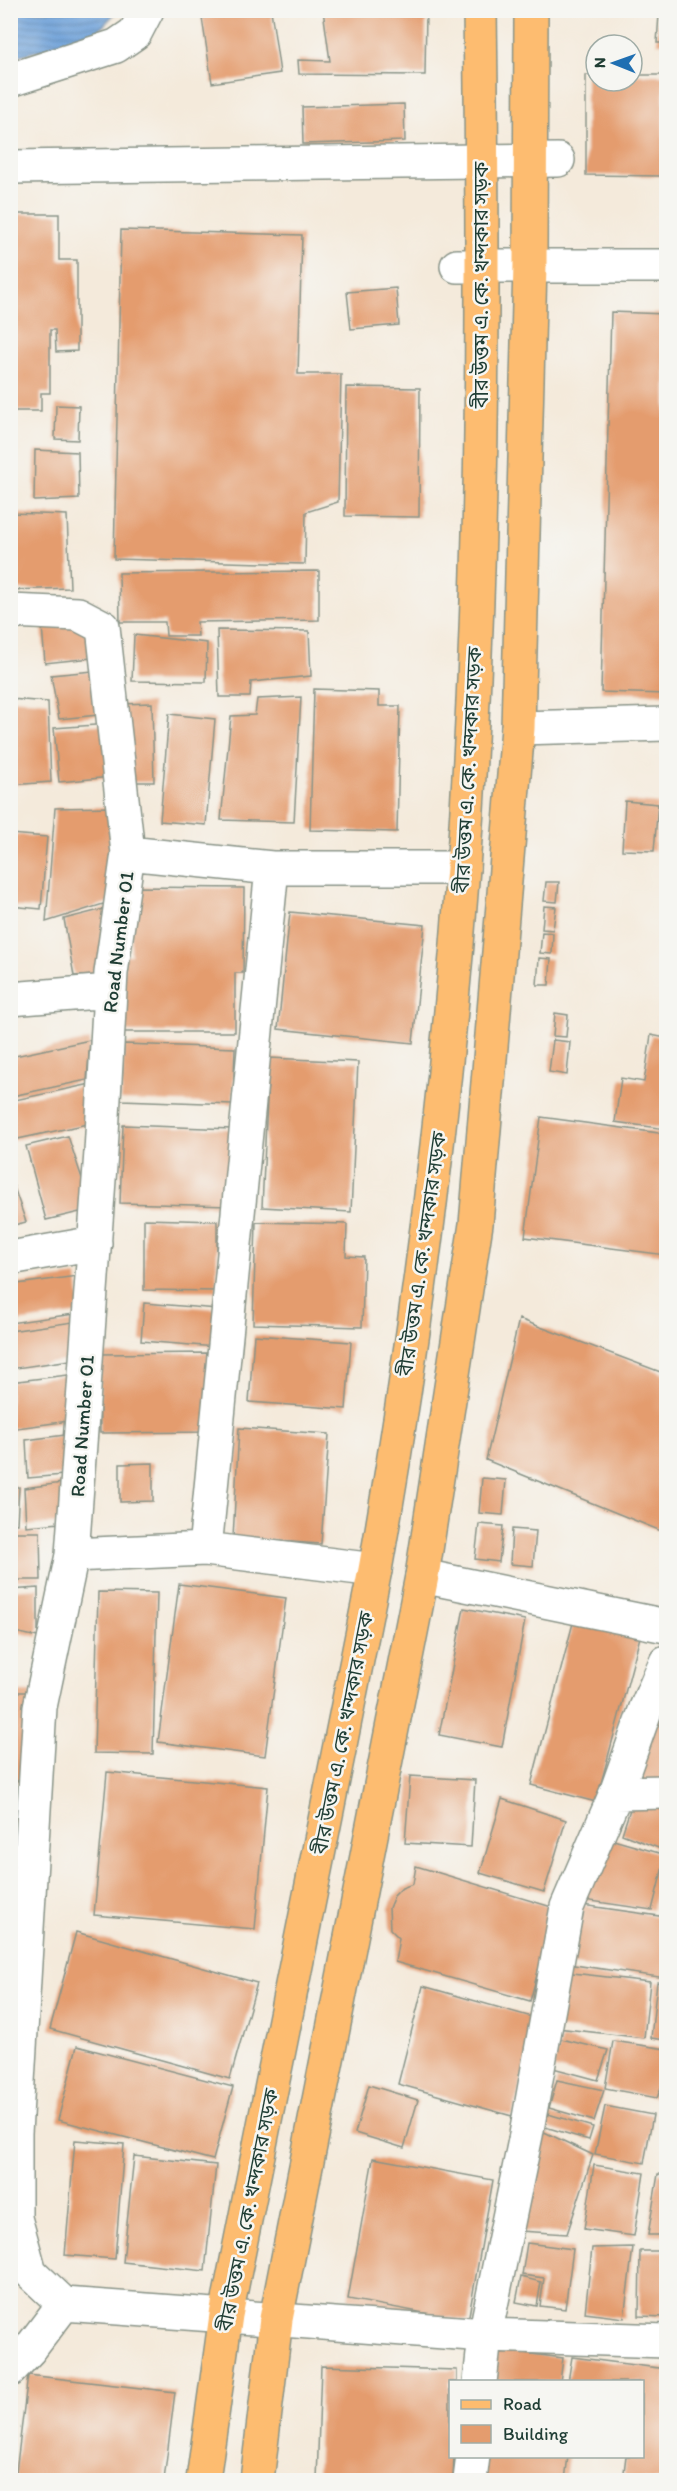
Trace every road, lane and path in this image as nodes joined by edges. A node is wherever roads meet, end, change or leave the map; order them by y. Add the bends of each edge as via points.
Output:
1 (147, 10) edge
2 (480, 10) edge
3 (531, 10) edge
4 (10, 80) edge
5 (482, 160) junction
6 (544, 160) junction
7 (10, 167) edge
8 (530, 265) junction
9 (470, 266) junction
10 (666, 266) edge
11 (10, 611) edge
12 (666, 724) edge
13 (518, 728) junction
14 (128, 853) junction
15 (273, 868) junction
16 (463, 868) junction
17 (110, 991) junction
18 (10, 999) edge
19 (95, 1243) junction
20 (10, 1258) edge
21 (205, 1549) junction
22 (72, 1555) junction
23 (375, 1570) junction
24 (422, 1576) junction
25 (666, 1626) edge
26 (666, 1662) edge
27 (616, 1792) junction
28 (666, 1792) edge
29 (64, 2304) junction
30 (226, 2315) junction
31 (276, 2319) junction
32 (485, 2335) junction
33 (666, 2341) edge
34 (10, 2370) edge
35 (480, 2380) edge
36 (473, 2458) edge
37 (203, 2481) edge
38 (257, 2481) edge
39 (470, 2481) edge

1 - 4 street via 135,33 116,46
2 - 5 main road, বীর উত্তম এ. কে. খন্দকার সড়ক
3 - 6 main road
5 - 6 street
5 - 7 street
5 - 9 main road, বীর উত্তম এ. কে. খন্দকার সড়ক
6 - 8 main road
8 - 9 street
8 - 10 street
8 - 13 main road
9 - 16 main road, বীর উত্তম এ. কে. খন্দকার সড়ক via 477,619
11 - 14 street, Road Number 01 via 78,614 103,627
12 - 13 street
13 - 24 main road via 476,1224
14 - 15 street
14 - 17 street, Road Number 01
15 - 16 street
15 - 21 street
16 - 23 main road, বীর উত্তম এ. কে. খন্দকার সড়ক via 437,1151
17 - 18 street
17 - 19 street, Road Number 01
19 - 20 street
19 - 22 street, Road Number 01
21 - 22 street
21 - 23 street
22 - 29 street, Road Number 01 via 40,1707 15,2143 15,2218 30,2272
23 - 30 main road, বীর উত্তম এ. কে. খন্দকার সড়ক
24 - 25 street
24 - 31 main road
26 - 27 street
27 - 28 street
27 - 32 street via 567,1907
29 - 30 street
29 - 34 street
30 - 31 street
30 - 37 main road, বীর উত্তম এ. কে. খন্দকার সড়ক
31 - 32 street
31 - 38 main road
32 - 33 street
32 - 35 street
36 - 39 street

